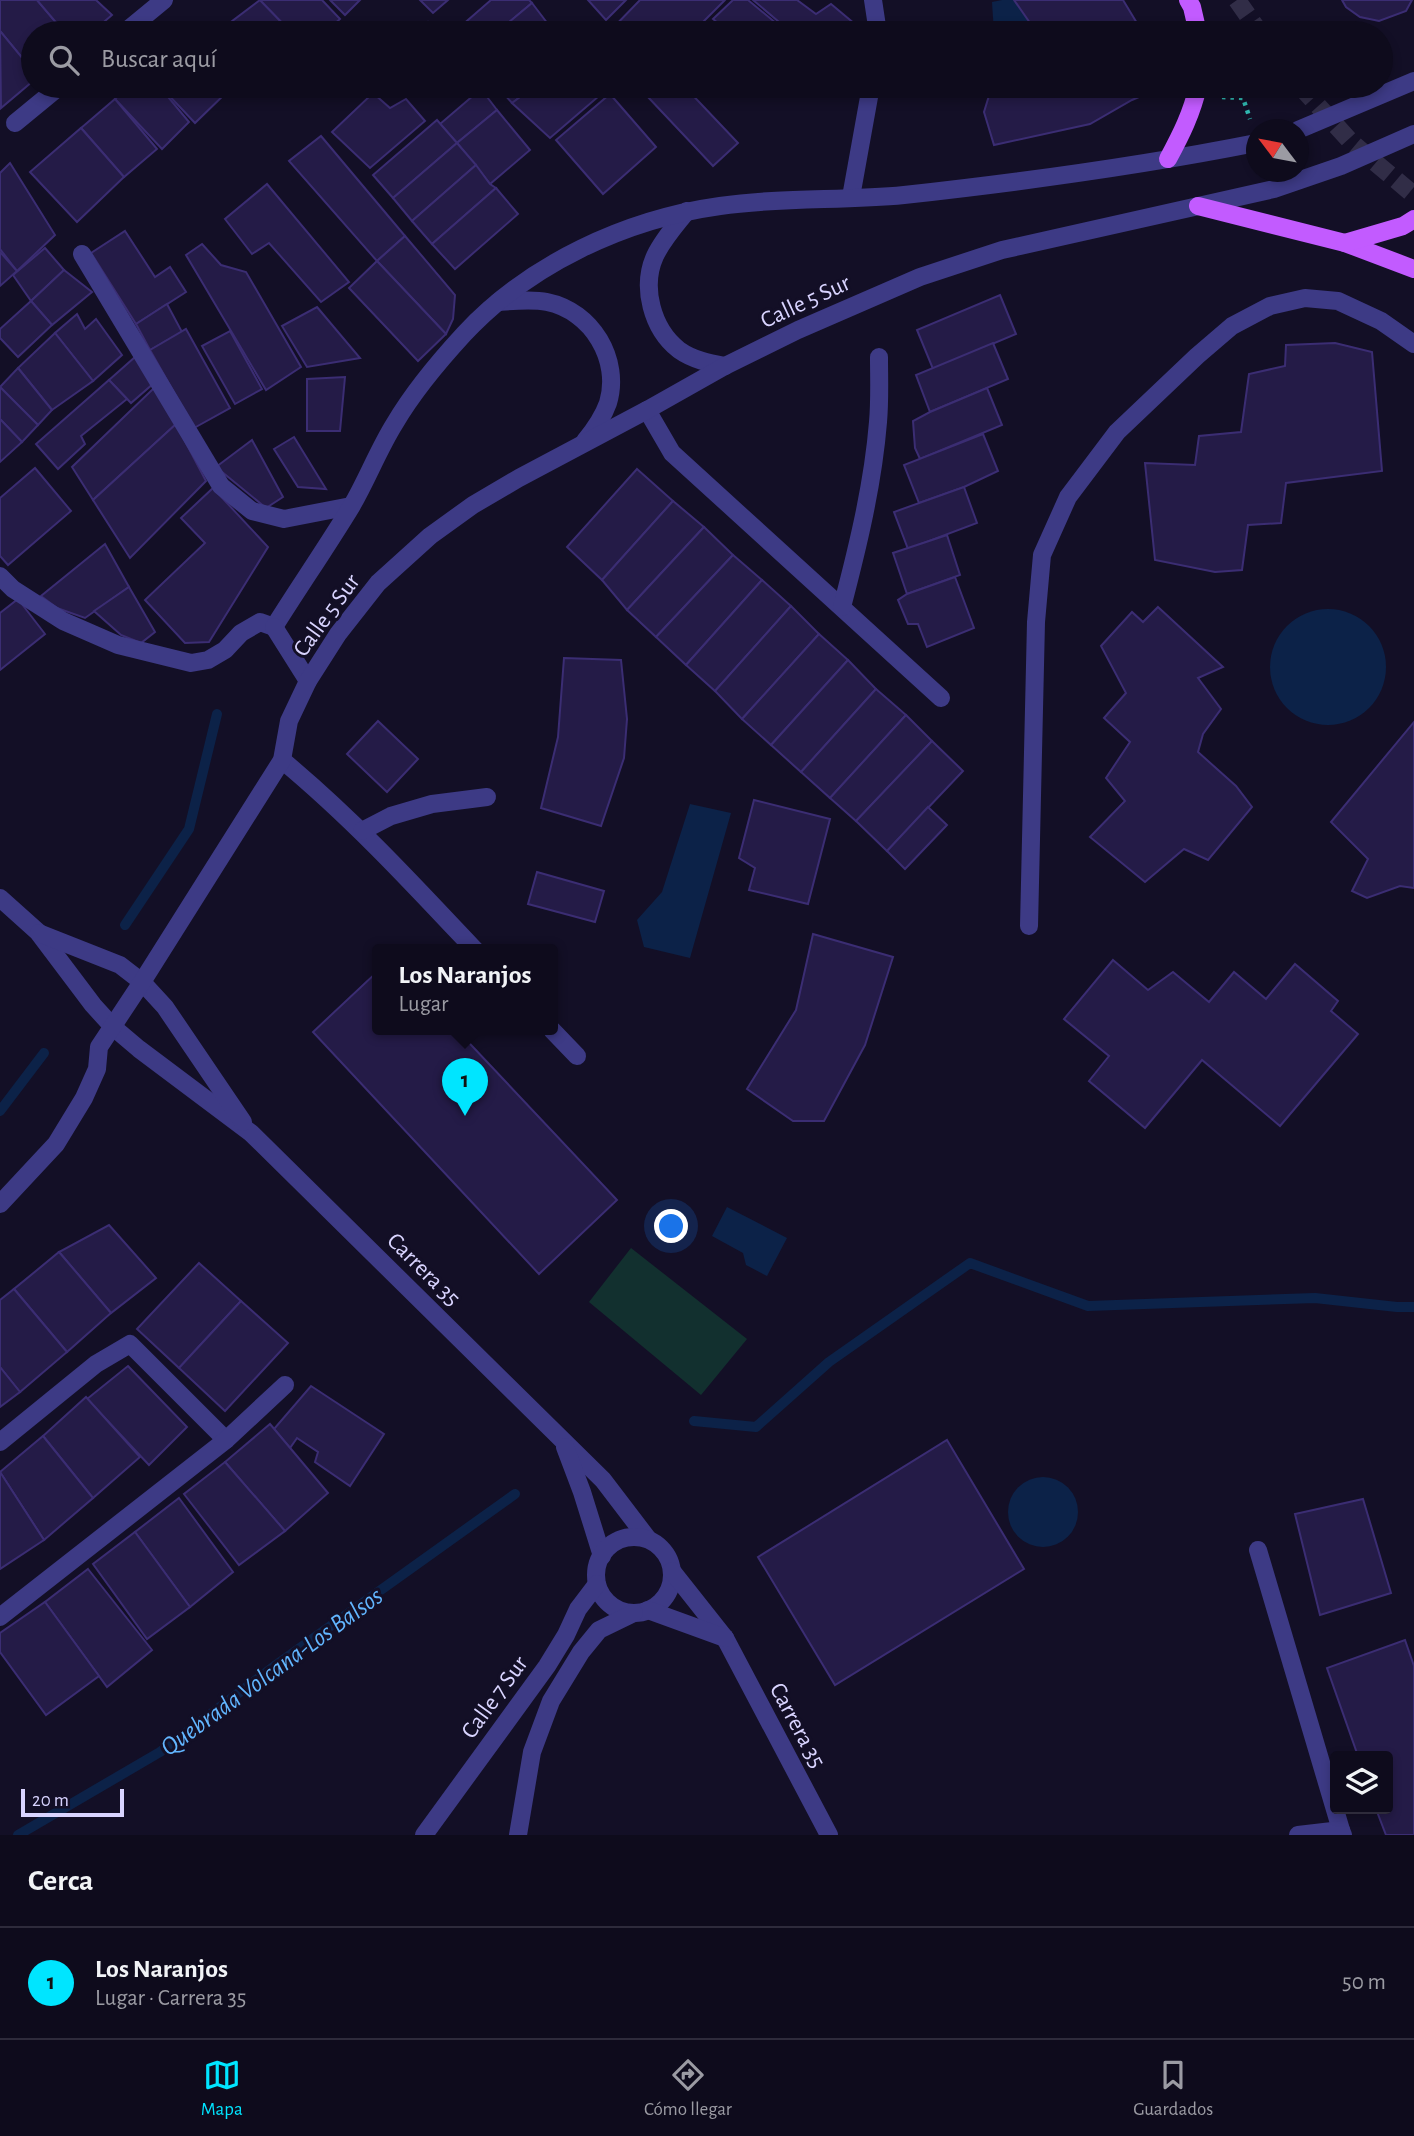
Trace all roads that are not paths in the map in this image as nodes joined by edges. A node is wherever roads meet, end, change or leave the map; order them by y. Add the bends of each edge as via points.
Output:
1 (164, 0) edge
2 (873, 0) edge
3 (1194, 2) edge
4 (139, 21) edge
5 (876, 21) edge
6 (1196, 21) edge
7 (1414, 81) edge
8 (1393, 90) edge
9 (45, 98) edge
10 (869, 98) edge
11 (1196, 98) edge
12 (1374, 98) edge
13 (15, 123) dead end
14 (1309, 125) edge
15 (1414, 134) edge
16 (1246, 145) edge
17 (1168, 159) junction
18 (851, 197) junction
19 (1198, 206) junction
20 (687, 211) junction
21 (1414, 219) edge
22 (1345, 243) junction
23 (82, 254) dead end
24 (1414, 268) edge
25 (498, 302) junction
26 (1414, 344) edge
27 (878, 357) dead end
28 (725, 366) junction
29 (647, 410) junction
30 (580, 446) junction
31 (351, 506) junction
32 (0, 576) edge
33 (842, 607) junction
34 (274, 627) junction
35 (308, 681) junction
36 (942, 698) dead end
37 (282, 760) junction
38 (487, 797) dead end
39 (362, 831) junction
40 (0, 898) edge
41 (1028, 926) dead end
42 (37, 932) junction
43 (469, 944) edge
44 (142, 982) junction
45 (113, 1027) junction
46 (557, 1035) edge
47 (577, 1056) dead end
48 (251, 1133) junction
49 (0, 1204) edge
50 (285, 1385) dead end
51 (226, 1440) junction
52 (563, 1440) junction
53 (0, 1442) edge
54 (648, 1539) junction
55 (1258, 1550) dead end
56 (601, 1556) junction
57 (672, 1572) junction
58 (597, 1584) junction
59 (641, 1611) junction
60 (0, 1618) edge
61 (725, 1638) junction
62 (1342, 1833) edge
63 (424, 1835) edge
64 (518, 1835) edge
65 (829, 1835) edge
66 (1298, 1835) edge

1 - 4 street
2 - 5 street
3 - 6 main road
7 - 8 street
9 - 13 street
10 - 18 street
11 - 17 main road
12 - 14 street
15 - 19 street, Calle 5 Sur via 1274,189
16 - 17 street, Calle 5 Sur
17 - 18 street, Calle 5 Sur via 972,187
18 - 20 street, Calle 5 Sur
19 - 22 main road
19 - 28 street, Calle 5 Sur via 1002,250 920,277
20 - 25 street, Calle 5 Sur via 583,248 540,271
20 - 28 street via 654,257 648,282 651,307 678,349 700,361
21 - 22 main road
22 - 24 main road
23 - 31 street via 222,486 252,511 284,519
25 - 30 street via 547,302 572,312 592,328 606,352 611,377 608,404
25 - 31 street, Calle 5 Sur via 464,334 395,422
26 - 41 street via 1381,321 1338,301 1305,298 1270,306 1232,326 1197,356 1117,432 1068,496 1042,555
27 - 33 street via 878,421 869,485
28 - 29 street, Calle 5 Sur
29 - 30 street, Calle 5 Sur
29 - 33 street via 672,453
30 - 35 street, Calle 5 Sur via 473,505 430,536 378,583
31 - 34 street, Calle 5 Sur
32 - 34 street via 63,621 118,645 191,663 225,650 260,622
33 - 36 street
34 - 35 street, Calle 5 Sur
35 - 37 street, Calle 5 Sur via 289,721
37 - 39 street
37 - 44 street, Calle 5 Sur
38 - 39 street via 432,804 391,816
39 - 43 street
40 - 42 street, Carrera 35
42 - 44 street, Carrera 35 via 120,965
42 - 45 street, Carrera 35
44 - 45 street, Calle 5 Sur
44 - 48 street, Carrera 35 via 165,1007
45 - 48 street, Carrera 35
45 - 49 street, Calle 5 Sur via 99,1047 97,1069 84,1098 56,1144
46 - 47 street
48 - 52 street, Carrera 35
50 - 51 street
51 - 53 street via 130,1344 96,1364
51 - 60 street
52 - 54 street, Carrera 35 via 603,1480
52 - 56 street, Carrera 35
54 - 56 street via 622,1539
54 - 57 street via 664,1551
55 - 62 street
56 - 58 street
57 - 59 street via 667,1594 659,1604
57 - 61 street, Carrera 35
58 - 59 street via 611,1605 622,1611
58 - 63 street, Calle 7 Sur via 547,1666
59 - 61 street
59 - 64 street, Calle 7 Sur via 599,1630 551,1701 532,1752
61 - 65 street, Carrera 35
62 - 66 street

